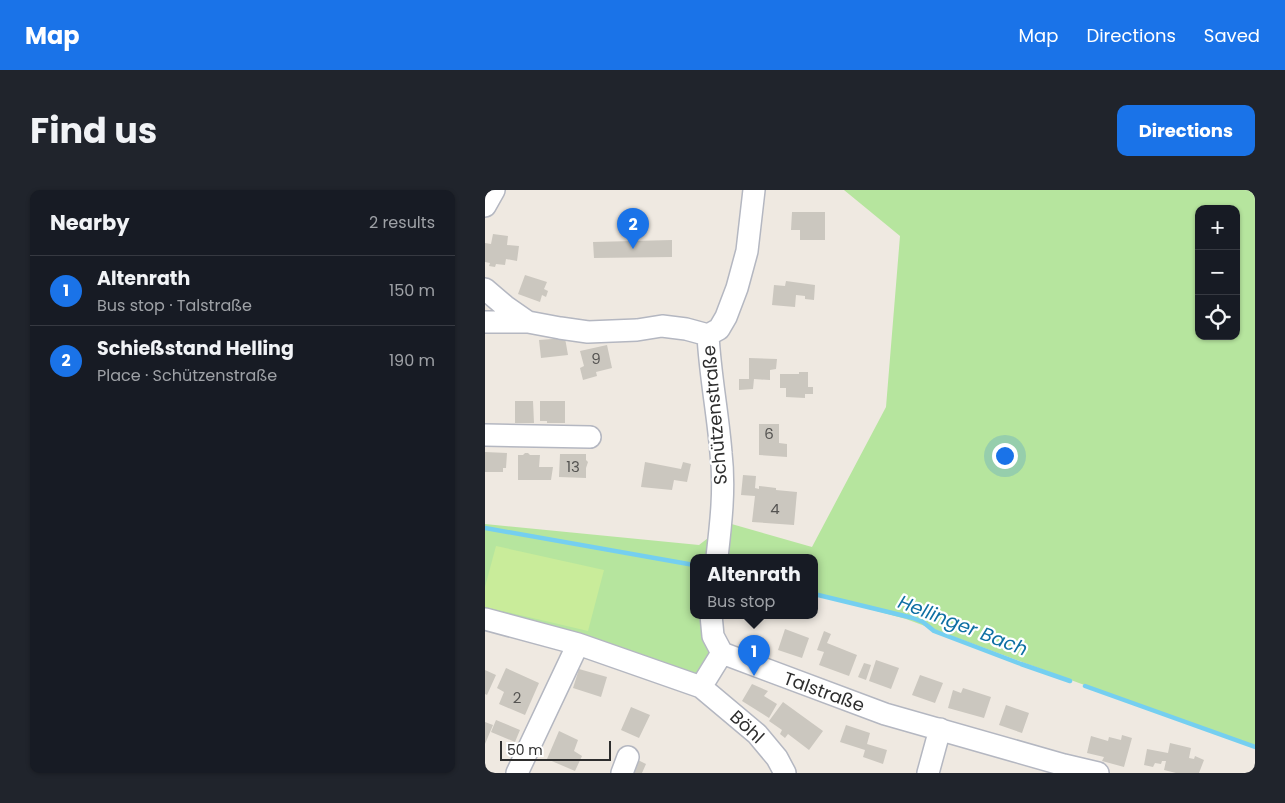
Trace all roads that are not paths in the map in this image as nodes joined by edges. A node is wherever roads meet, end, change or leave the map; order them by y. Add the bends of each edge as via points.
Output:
1 (494, 190) edge
2 (755, 190) edge
3 (485, 206) edge
4 (485, 289) edge
5 (485, 322) edge
6 (528, 322) junction
7 (708, 335) junction
8 (485, 434) edge
9 (590, 437) dead end
10 (717, 554) edge
11 (485, 619) edge
12 (711, 619) edge
13 (578, 644) junction
14 (722, 653) junction
15 (701, 687) junction
16 (940, 730) junction
17 (517, 773) edge
18 (785, 773) edge
19 (928, 773) edge
20 (1098, 773) edge

1 - 3 street
2 - 7 street via 747,251 737,288 719,329
4 - 6 street, Schützenstraße
5 - 6 street, Schützenstraße
6 - 7 street, Schützenstraße via 587,332 662,326
7 - 10 street, Schützenstraße via 722,465 723,505
8 - 9 street
11 - 13 street
12 - 14 street via 713,636
13 - 15 street
13 - 17 street
14 - 15 street
14 - 16 street, Talstraße via 885,714
15 - 18 street, Böhl via 757,734
16 - 19 street
16 - 20 street, Talstraße

